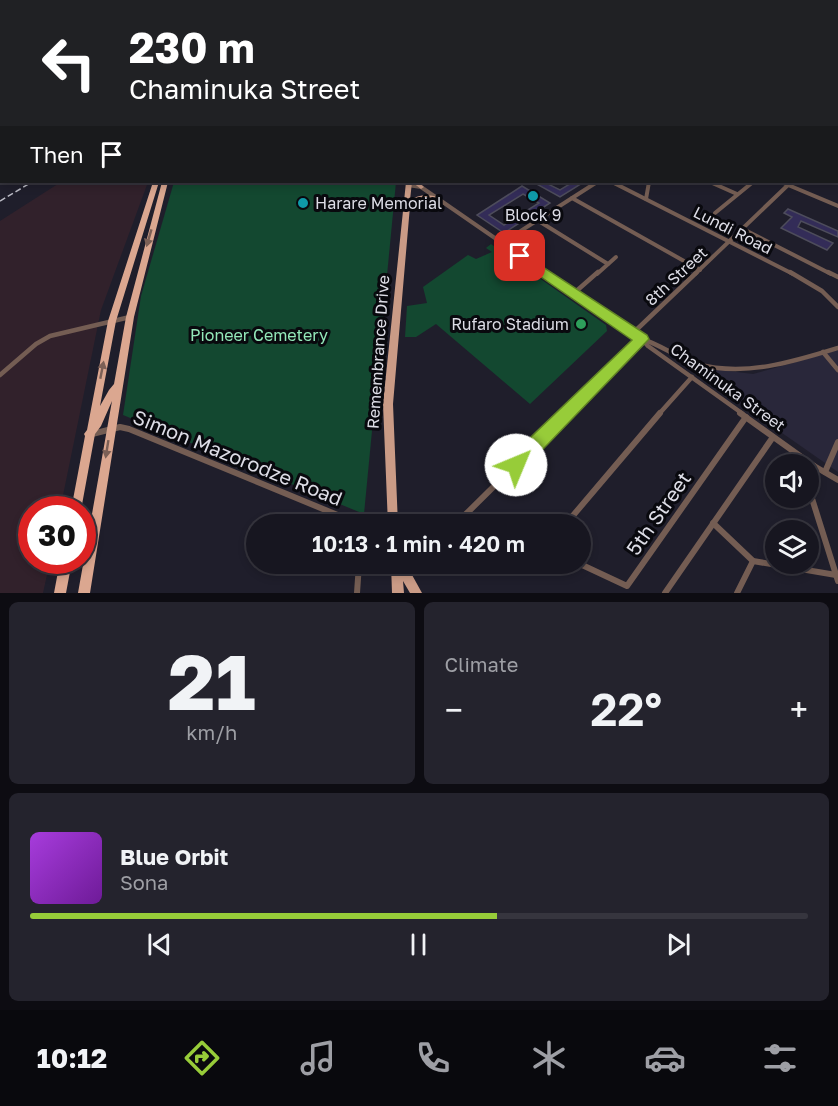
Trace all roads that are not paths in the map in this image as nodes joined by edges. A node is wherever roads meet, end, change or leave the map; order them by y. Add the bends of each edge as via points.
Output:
1 (156, 183) edge
2 (165, 183) edge
3 (417, 183) edge
4 (595, 183) edge
5 (614, 183) edge
6 (649, 183) edge
7 (712, 183) edge
8 (752, 183) edge
9 (783, 183) edge
10 (795, 183) edge
11 (409, 185) edge
12 (790, 186) junction
13 (424, 189) junction
14 (737, 194) junction
15 (437, 198) junction
16 (572, 198) junction
17 (646, 199) junction
18 (406, 206) junction
19 (838, 206) edge
20 (715, 213) dead end
21 (537, 220) junction
22 (743, 229) junction
23 (730, 241) junction
24 (502, 243) junction
25 (616, 257) dead end
26 (608, 264) junction
27 (700, 270) junction
28 (838, 276) edge
29 (573, 294) junction
30 (838, 307) edge
31 (130, 317) junction
32 (112, 321) junction
33 (632, 334) junction
34 (642, 339) junction
35 (838, 348) edge
36 (823, 352) junction
37 (838, 370) edge
38 (0, 375) edge
39 (692, 377) junction
40 (117, 387) junction
41 (746, 417) junction
42 (110, 429) junction
43 (89, 434) junction
44 (773, 436) junction
45 (838, 442) edge
46 (798, 454) edge
47 (819, 469) edge
48 (825, 472) junction
49 (838, 480) edge
50 (78, 496) edge
51 (815, 508) edge
52 (335, 514) edge
53 (393, 514) edge
54 (466, 514) dead end
55 (574, 514) edge
56 (713, 523) junction
57 (753, 561) junction
58 (591, 569) edge
59 (64, 574) edge
60 (358, 574) edge
61 (398, 574) edge
62 (404, 574) edge
63 (837, 578) edge
64 (60, 593) edge
65 (84, 593) edge
66 (357, 593) edge
67 (398, 593) edge
68 (416, 593) edge
69 (665, 593) edge
70 (737, 593) edge

1 - 32 highway
2 -> 31 highway, Simon Mazorodze Road
3 - 13 main road
4 - 16 street
5 - 17 street, Lundi Road
6 - 17 street
7 - 14 street
8 - 14 street
9 - 12 street
10 - 12 street, 8th Street
11 - 13 street
11 - 18 main road, Remembrance Drive
12 - 19 street
12 - 22 street, 8th Street
13 - 15 street, Chaminuka Street
14 - 20 street
15 - 18 main road via 418,197
15 - 24 street, Chaminuka Street
16 - 21 street
16 - 27 street
17 - 23 street, Lundi Road
18 - 53 main road, Remembrance Drive via 388,404
21 - 24 street
21 - 26 street
22 - 23 street, 8th Street
22 - 28 street
23 - 27 street, 8th Street
23 - 30 street, Lundi Road via 810,283
24 - 29 street, Chaminuka Street
25 - 26 street
26 - 29 street
27 - 33 street, 8th Street
29 - 33 street, Chaminuka Street
31 - 32 street
31 - 40 highway, Simon Mazorodze Road
32 - 38 street via 44,339
43 -> 32 highway
33 - 34 street, Chaminuka Street
34 - 36 street via 694,363 729,368 764,368
34 - 39 street, Chaminuka Street
34 - 54 street
35 - 36 street
36 - 37 street
39 - 41 street, Chaminuka Street
39 - 55 street
40 - 42 highway, Simon Mazorodze Road
40 - 43 highway via 107,396 100,423
41 - 44 street, Chaminuka Street
41 - 58 street, 5th Street via 627,586
42 - 43 street, Simon Mazorodze Road
42 - 52 street, Simon Mazorodze Road via 129,429
42 -> 65 highway, Simon Mazorodze Road
43 - 50 highway
44 - 46 street, Chaminuka Street
44 - 56 street
45 - 48 street
47 - 48 street, Chaminuka Street
48 - 49 street, Chaminuka Street
51 - 63 street
56 - 57 street
56 - 69 street
57 - 63 street
57 - 70 street
59 - 64 highway
60 - 66 street
61 - 67 main road
62 - 68 main road

